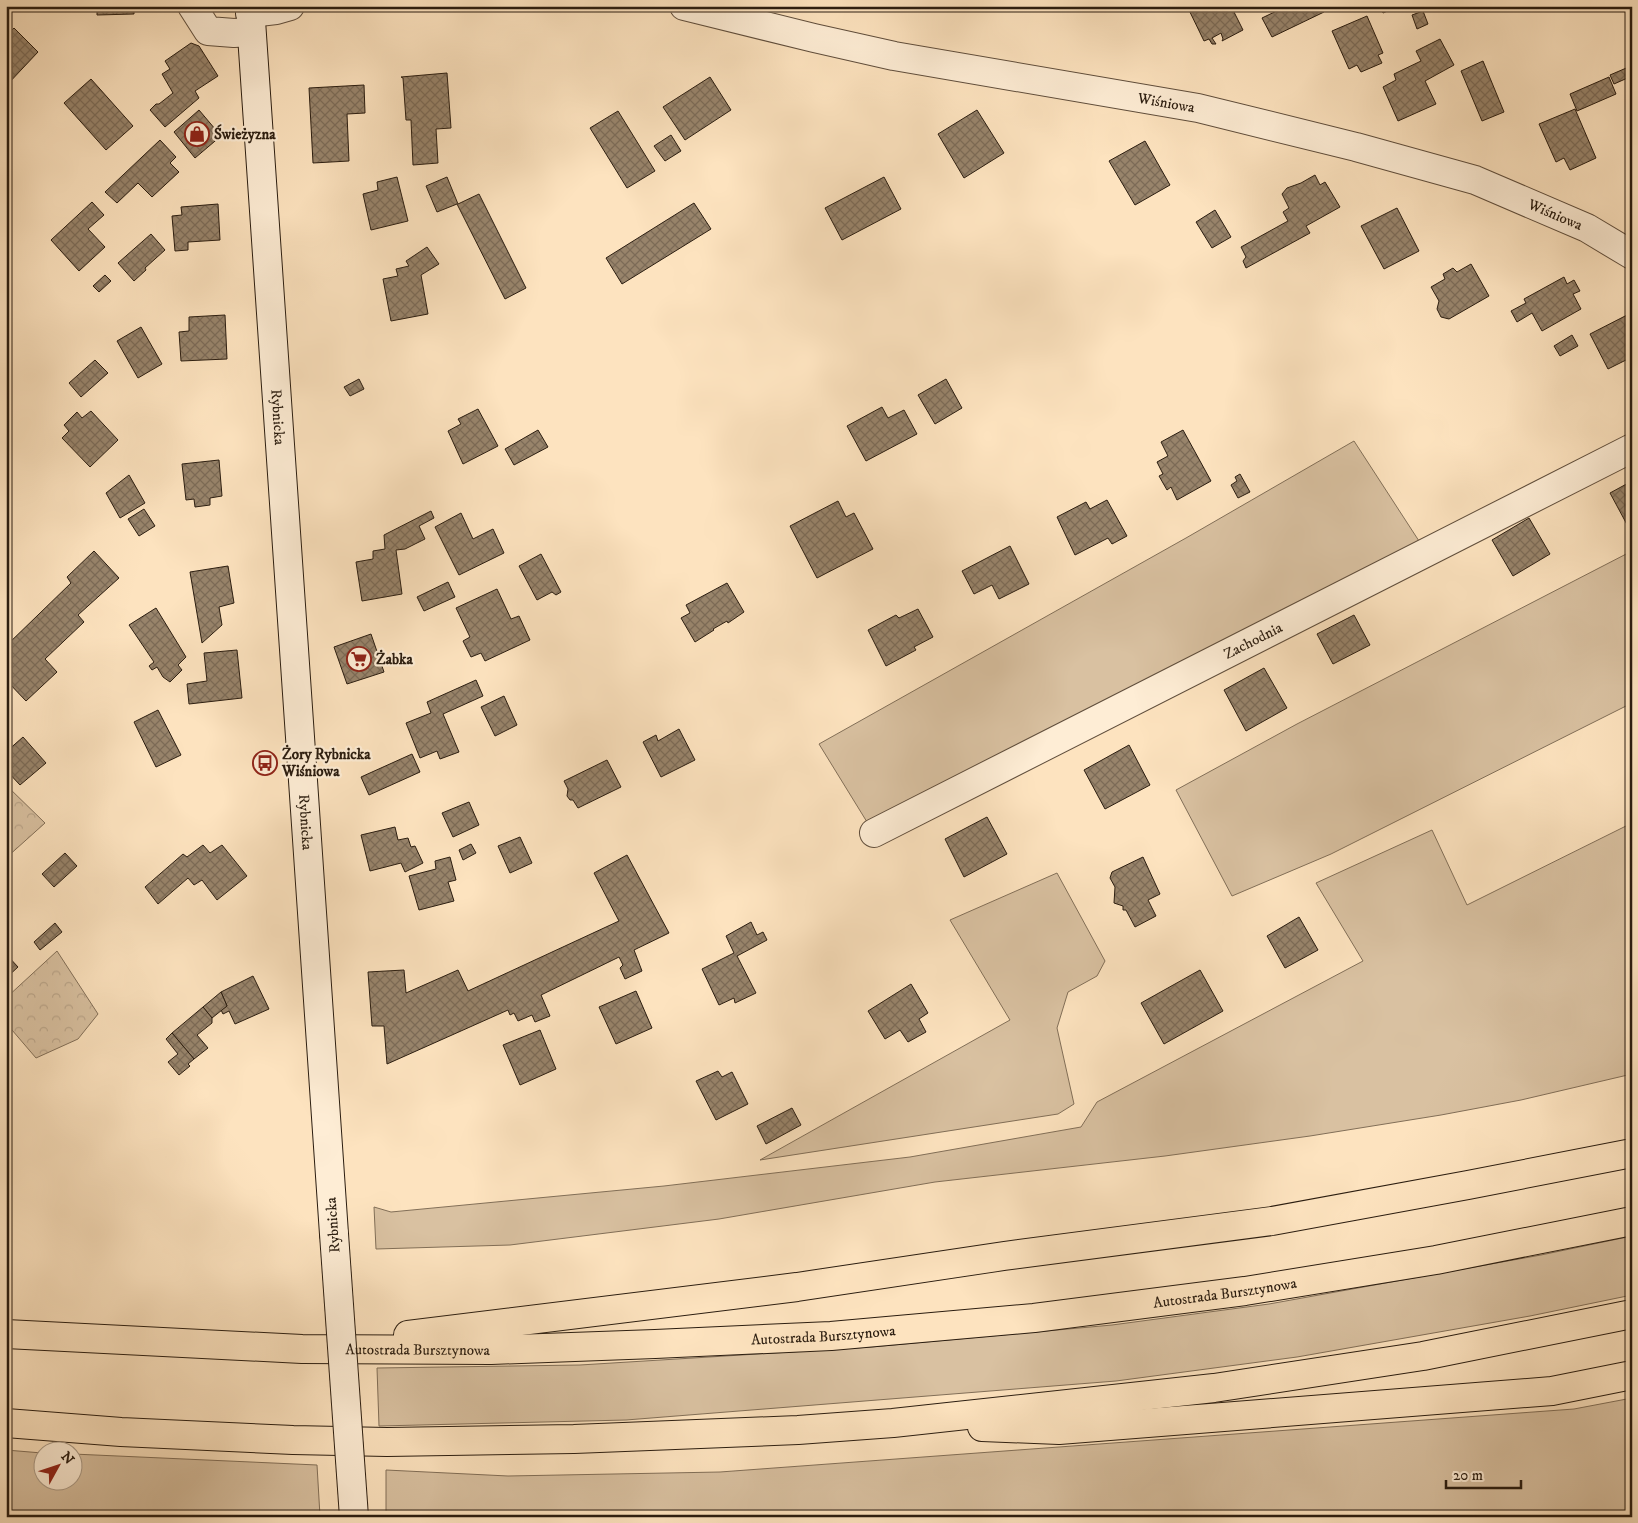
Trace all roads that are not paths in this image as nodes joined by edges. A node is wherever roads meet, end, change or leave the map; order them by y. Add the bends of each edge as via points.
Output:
1 (192, 6) edge
2 (290, 6) edge
3 (684, 6) edge
4 (251, 17) edge
5 (1632, 255) edge
6 (1632, 448) edge
7 (874, 833) dead end
8 (1632, 1153) edge
9 (1632, 1221) edge
10 (1632, 1314) edge
11 (6, 1334) edge
12 (302, 1349) junction
13 (1632, 1375) edge
14 (892, 1423) junction
15 (6, 1424) edge
16 (354, 1517) edge

1 - 4 street via 208,31 234,33
2 - 4 street
3 - 5 street, Wiśniowa via 885,54 1198,108 1356,147 1475,180 1586,228
4 - 16 street, Rybnicka, bridge
6 - 7 street, Zachodnia
8 - 12 highway via 1272,1221 788,1288
9 - 12 highway, Autostrada Bursztynowa via 1436,1260 1245,1291 1034,1318 830,1336 655,1344 491,1350
10 - 14 highway via 1422,1356 1214,1388
11 - 12 highway, Autostrada Bursztynowa
13 - 14 highway via 1552,1391 1060,1430
14 - 15 highway via 690,1435 387,1442 120,1432

